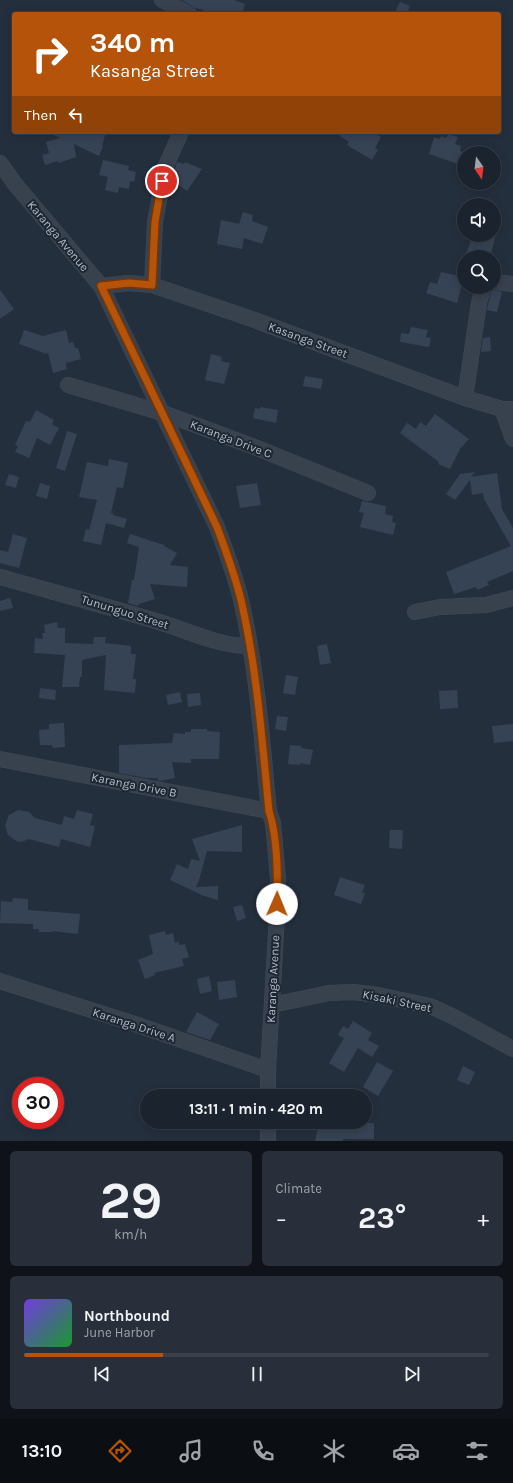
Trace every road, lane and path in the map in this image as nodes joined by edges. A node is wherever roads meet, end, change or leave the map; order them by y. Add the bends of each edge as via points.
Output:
1 (162, 0) edge
2 (187, 8) edge
3 (179, 134) edge
4 (0, 163) edge
5 (501, 283) edge
6 (513, 284) edge
7 (152, 285) junction
8 (101, 286) junction
9 (482, 294) edge
10 (68, 385) dead end
11 (465, 398) junction
12 (508, 409) edge
13 (163, 413) junction
14 (513, 439) edge
15 (368, 493) dead end
16 (0, 577) edge
17 (513, 598) edge
18 (415, 612) dead end
19 (250, 646) junction
20 (0, 759) edge
21 (269, 811) junction
22 (0, 981) edge
23 (272, 1004) junction
24 (513, 1049) edge
25 (268, 1070) junction
26 (268, 1089) edge
27 (268, 1129) edge
28 (268, 1141) edge

1 - 2 street
3 - 7 street via 165,168 155,222
4 - 8 street, Karanga Avenue
5 - 6 street
7 - 8 street, Kasanga Street via 129,283
7 - 11 street, Kasanga Street
8 - 13 street, Karanga Avenue
9 - 11 street
10 - 13 street, Karanga Drive C
11 - 12 street, Kasanga Street
12 - 14 street
13 - 15 street, Karanga Drive C
13 - 19 street, Karanga Avenue via 217,527 240,598
16 - 19 street, Tununguo Street via 175,627 214,641
17 - 18 street via 486,605 440,607
19 - 21 street, Karanga Avenue
20 - 21 street, Karanga Drive B
21 - 23 street, Karanga Avenue via 273,823 278,878
22 - 25 street, Karanga Drive A
23 - 24 street, Kisaki Street via 329,993 378,994 430,1006
23 - 25 street, Karanga Avenue
25 - 26 street, Karanga Avenue
27 - 28 street

